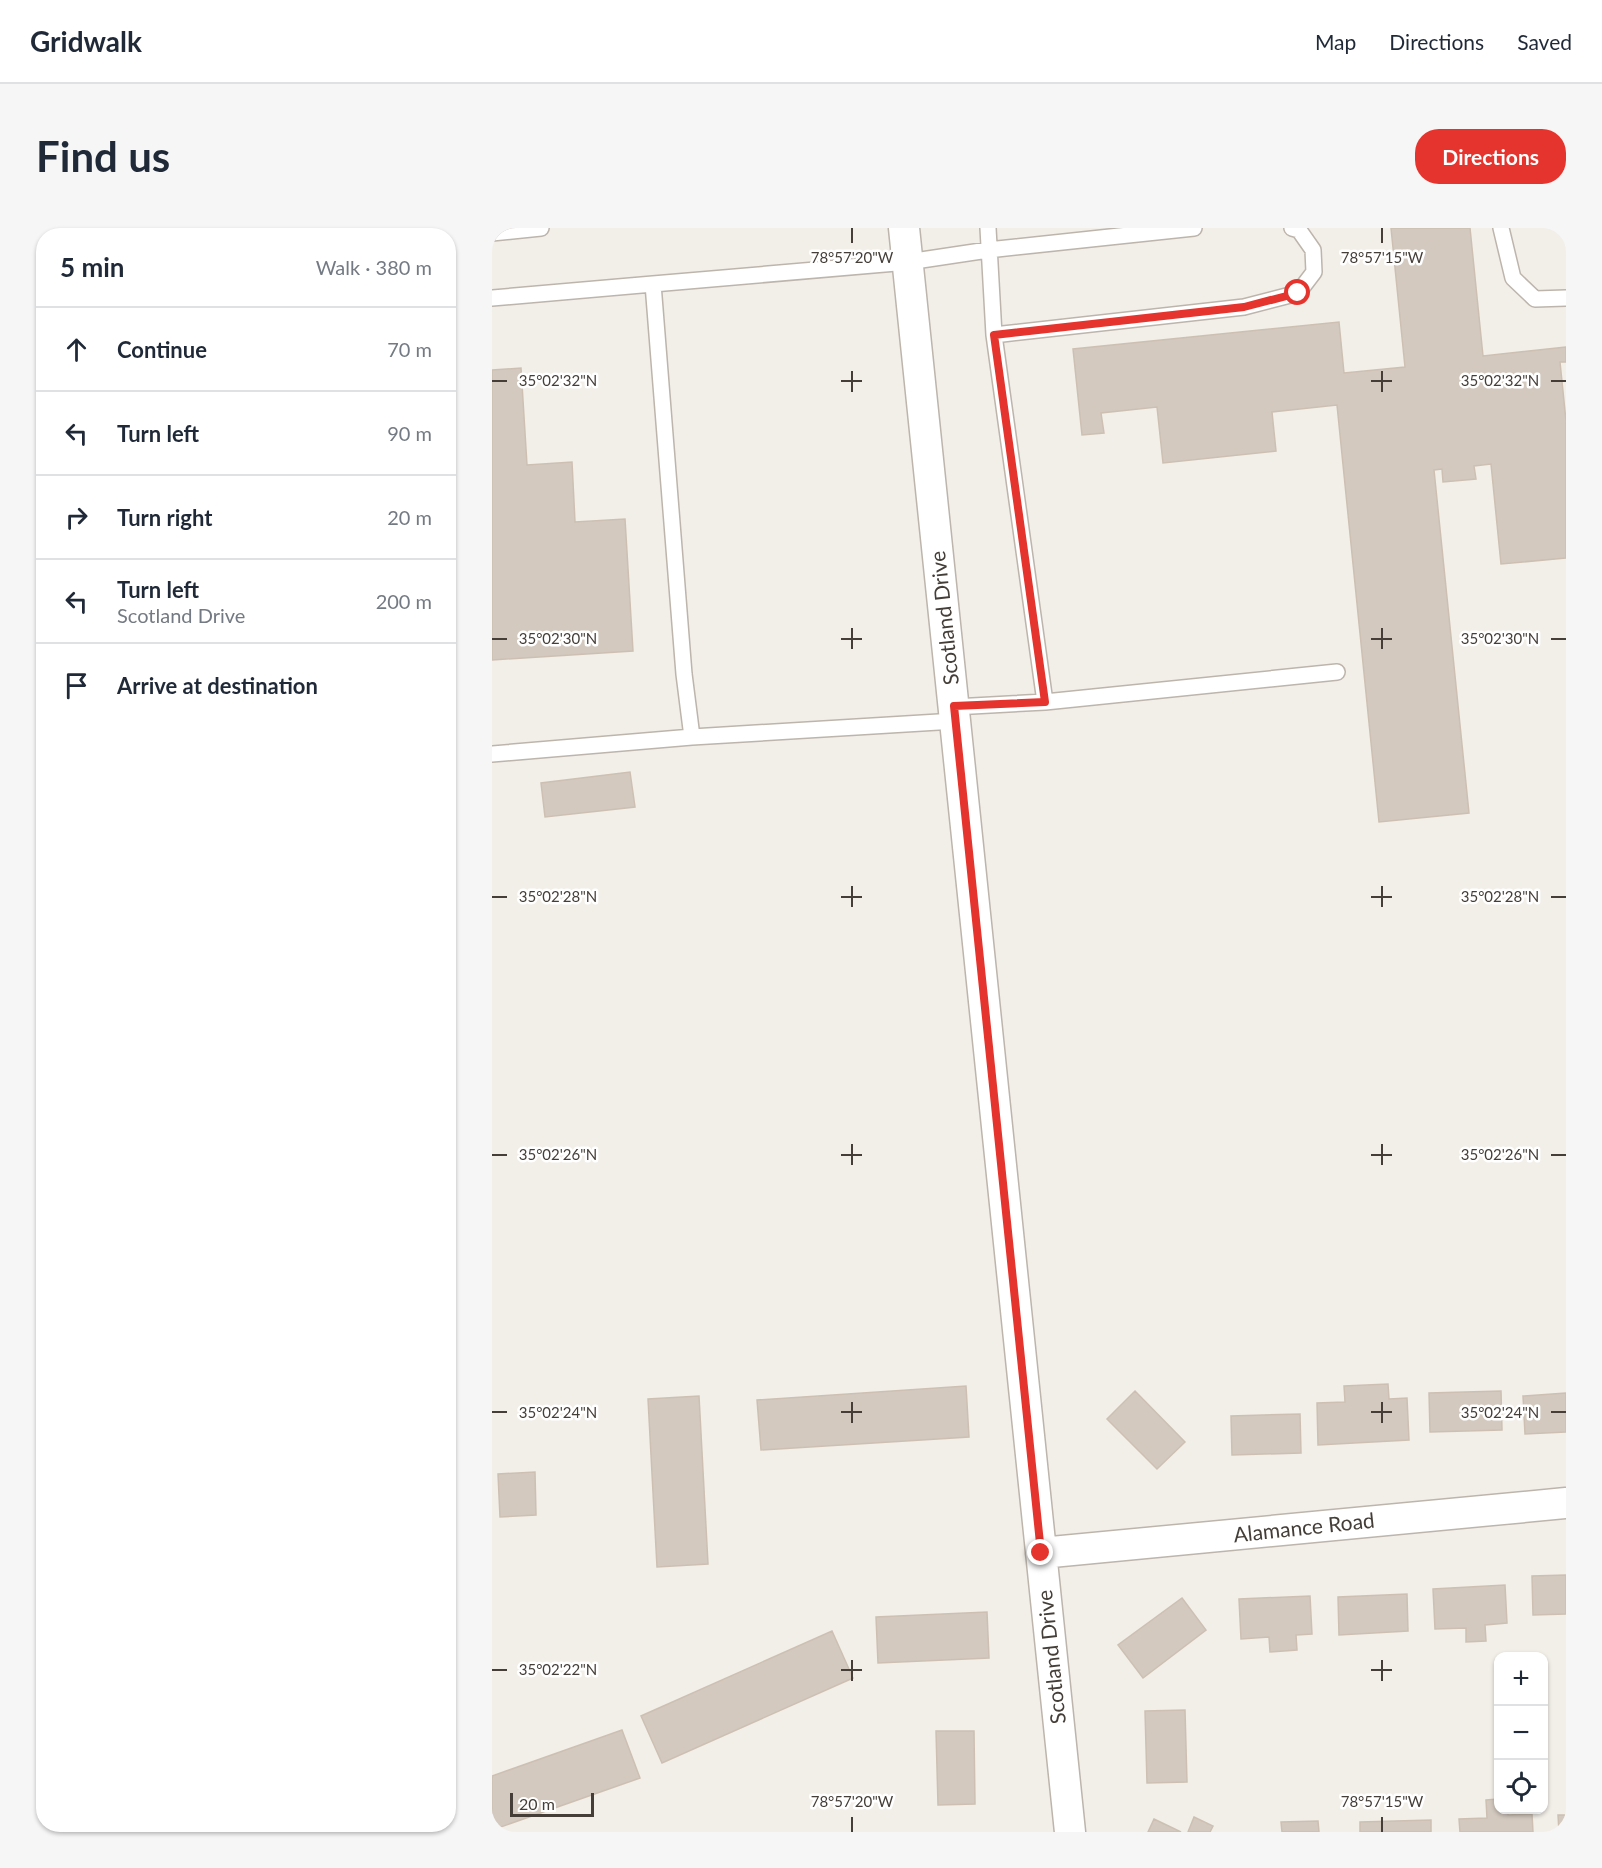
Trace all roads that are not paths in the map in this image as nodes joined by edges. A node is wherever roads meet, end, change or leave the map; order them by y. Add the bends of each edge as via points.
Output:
1 (541, 228) edge
2 (904, 228) edge
3 (988, 228) edge
4 (1194, 228) edge
5 (1292, 228) edge
6 (1501, 228) edge
7 (492, 233) edge
8 (988, 249) junction
9 (908, 262) junction
10 (653, 284) junction
11 (492, 298) edge
12 (1566, 298) edge
13 (994, 335) junction
14 (1337, 672) dead end
15 (1045, 702) junction
16 (954, 714) junction
17 (692, 737) junction
18 (492, 754) edge
19 (1566, 1503) edge
20 (1041, 1553) junction
21 (1070, 1832) edge

1 - 7 lane
2 - 9 street, Scotland Drive
3 - 8 lane
4 - 8 lane
5 - 13 lane via 1299,230 1313,249 1314,272 1298,293 1244,307
6 - 12 lane via 1513,278 1535,299
8 - 9 lane
8 - 13 lane
9 - 10 lane
9 - 16 street, Scotland Drive
10 - 11 lane
10 - 17 lane
13 - 15 lane
14 - 15 lane
15 - 16 lane
16 - 17 lane
16 - 20 street, Scotland Drive
17 - 18 lane
19 - 20 street, Alamance Road
20 - 21 street, Scotland Drive

